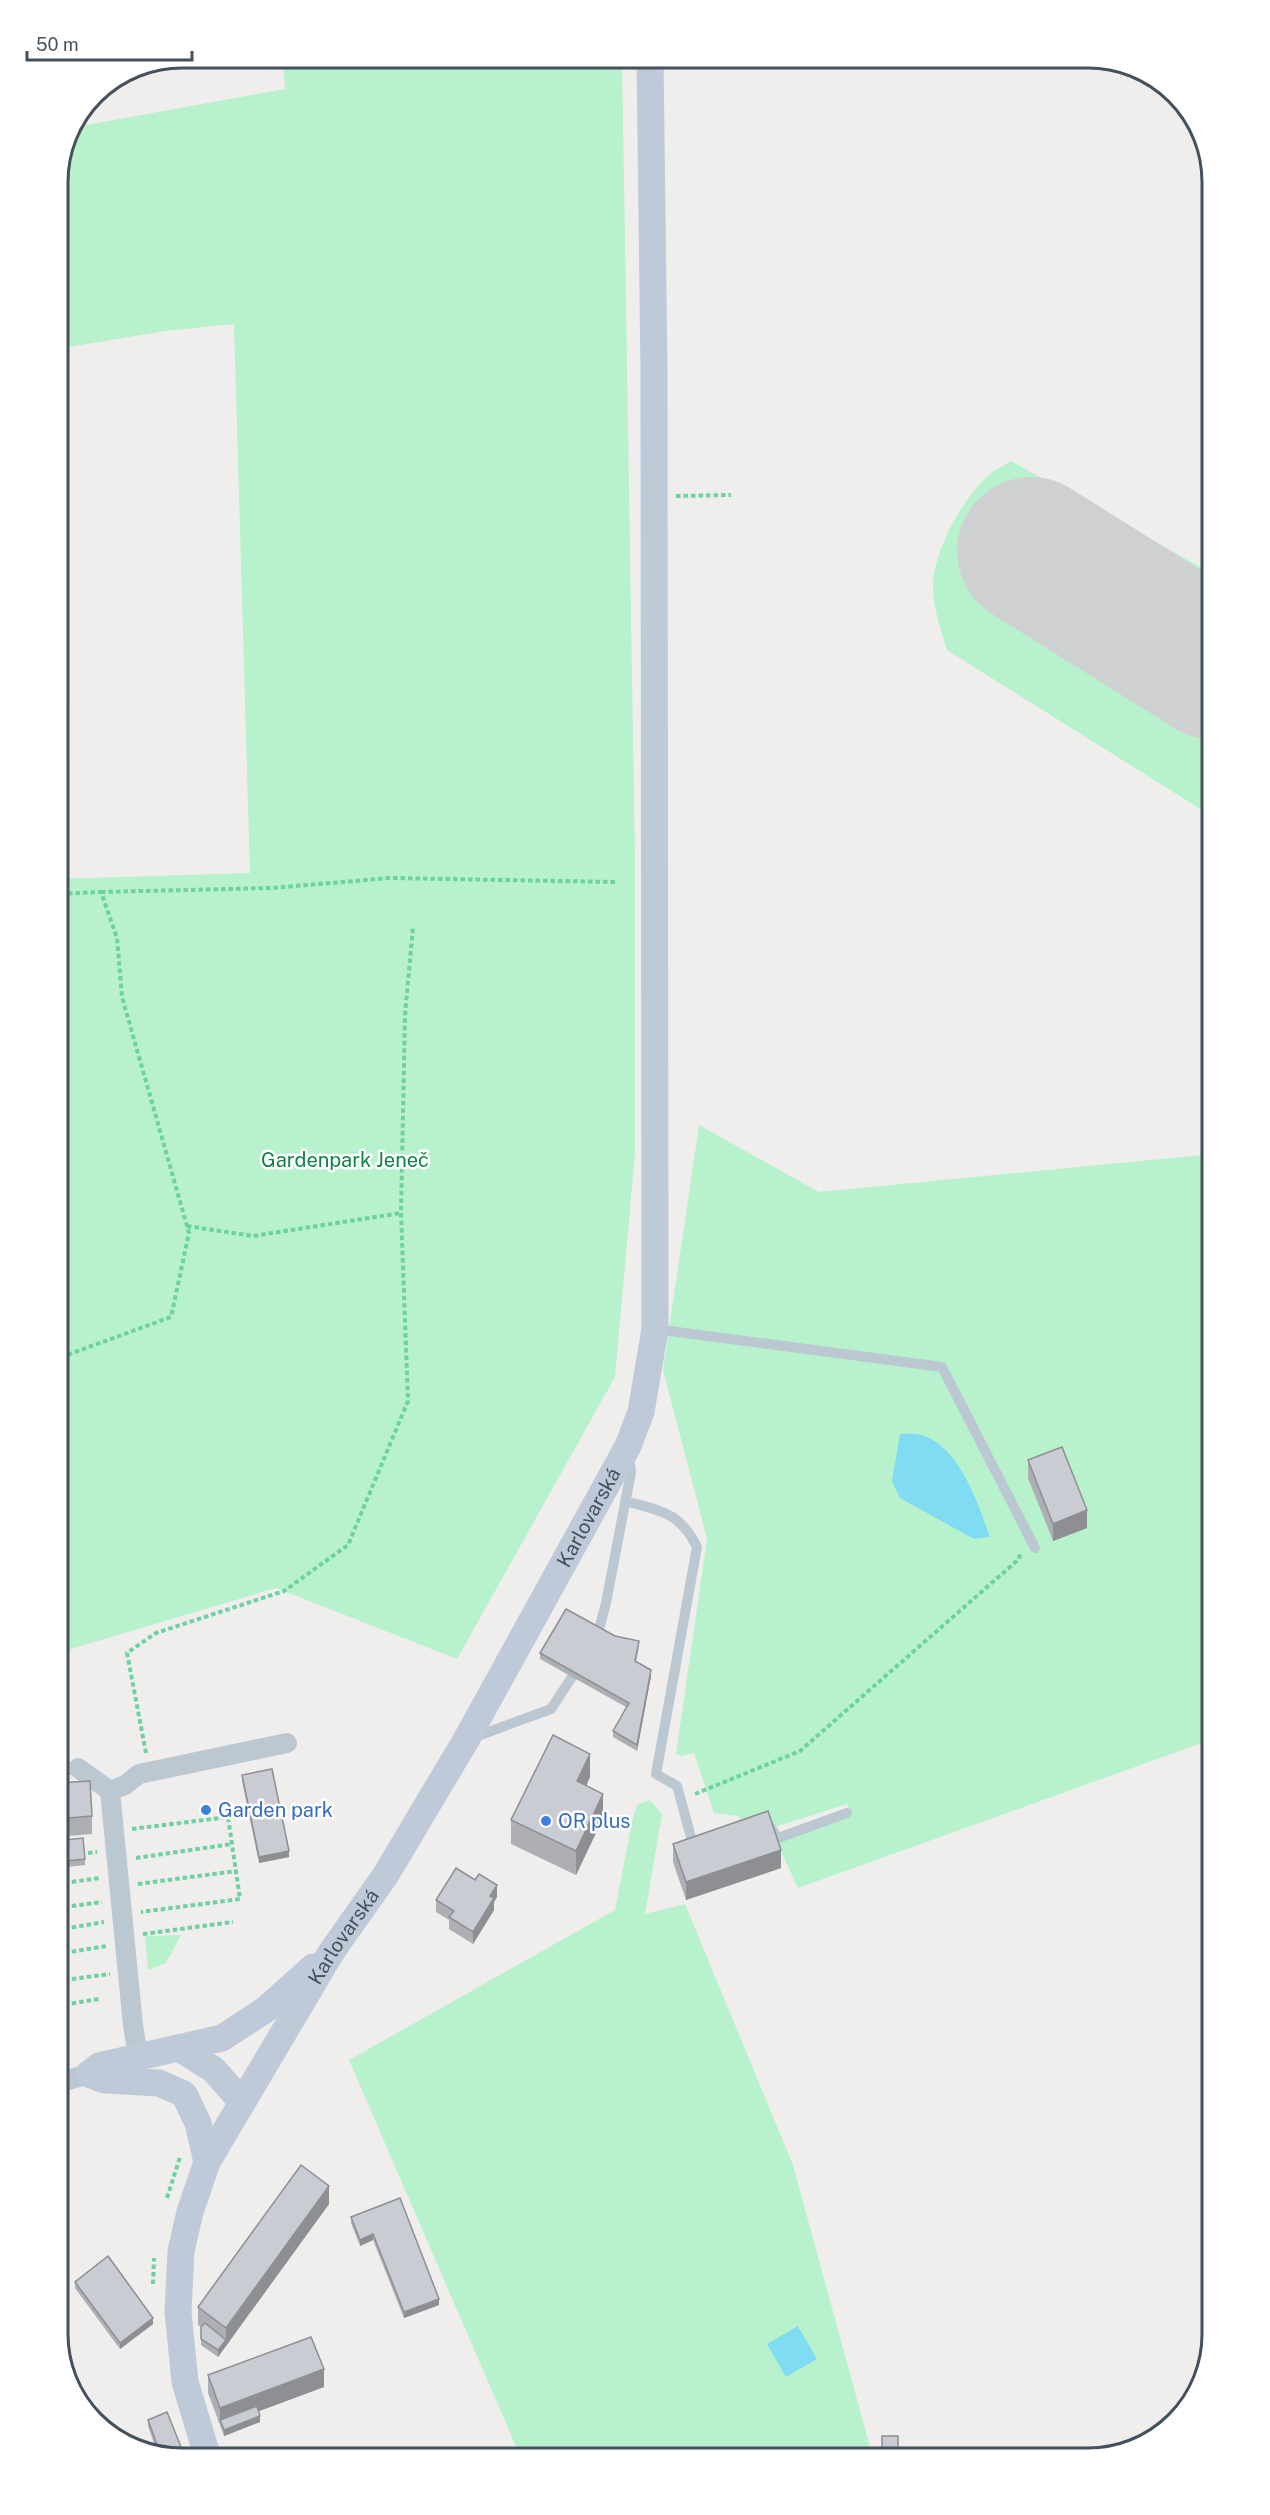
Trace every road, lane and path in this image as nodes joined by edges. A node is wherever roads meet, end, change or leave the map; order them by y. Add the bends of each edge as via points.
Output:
1 (650, 68) edge
2 (731, 495) dead end
3 (654, 496) junction
4 (616, 882) dead end
5 (101, 892) junction
6 (68, 894) edge
7 (413, 927) dead end
8 (401, 1213) junction
9 (187, 1226) junction
10 (655, 1329) junction
11 (68, 1355) edge
12 (627, 1446) junction
13 (625, 1501) junction
14 (1026, 1531) junction
15 (1035, 1548) dead end
16 (598, 1633) edge
17 (572, 1677) edge
18 (466, 1740) junction
19 (287, 1743) dead end
20 (78, 1768) joint
21 (68, 1770) edge
22 (150, 1772) junction
23 (110, 1791) junction
24 (681, 1800) junction
25 (847, 1813) dead end
26 (758, 1827) edge
27 (114, 1831) junction
28 (232, 1844) junction
29 (706, 1844) edge
30 (236, 1871) junction
31 (68, 1887) edge
32 (121, 1904) junction
33 (68, 1907) edge
34 (233, 1922) dead end
35 (68, 1926) edge
36 (68, 1945) edge
37 (332, 1951) junction
38 (128, 1971) junction
39 (68, 1979) edge
40 (99, 1999) dead end
41 (68, 2004) edge
42 (179, 2048) junction
43 (138, 2057) junction
44 (89, 2074) junction
45 (68, 2080) edge
46 (184, 2094) junction
47 (242, 2102) junction
48 (207, 2162) junction
49 (205, 2447) edge

1 - 3 main road, Karlovarská
2 - 3 path
3 - 10 main road, Karlovarská
4 - 5 path via 390,878 271,888
5 - 6 path
5 - 9 path via 117,938 122,998
7 - 8 path via 405,1015
8 - 9 path via 253,1236
8 - 22 path via 408,1401 348,1545 284,1591 156,1633 127,1653
9 - 11 path via 189,1233 171,1317
10 - 12 main road, Karlovarská via 641,1412
10 - 14 lane via 942,1367
12 - 13 lane via 631,1472
12 - 18 main road, Karlovarská
13 - 16 lane
13 - 24 lane via 670,1514 689,1531 697,1547 656,1774 677,1786
14 - 15 lane
14 - 24 path via 1019,1559 800,1751
17 - 18 lane via 551,1709
18 - 37 main road, Karlovarská via 385,1876
19 - 22 street
20 - 21 lane
20 - 23 street
22 - 23 street
23 - 27 street
24 - 29 lane via 695,1847
25 - 26 lane via 778,1838 768,1824
27 - 28 path via 228,1816
27 - 32 street
28 - 30 path
28 - 32 path
30 - 32 path
30 - 32 path via 240,1899
31 - 32 path
32 - 33 path
32 - 34 path
32 - 35 path
32 - 36 path
32 - 38 street
37 - 42 main road via 265,2010 222,2038
37 - 47 main road, Karlovarská
38 - 39 path
38 - 43 street
40 - 41 path
42 - 43 main road
42 - 47 main road via 214,2070
43 - 44 main road via 99,2066
44 - 45 street
44 - 46 main road via 105,2080 159,2083
46 - 47 main road
46 - 48 main road via 198,2123
47 - 48 main road, Karlovarská
48 - 49 main road, Karlovarská via 181,2251 178,2312 185,2382

